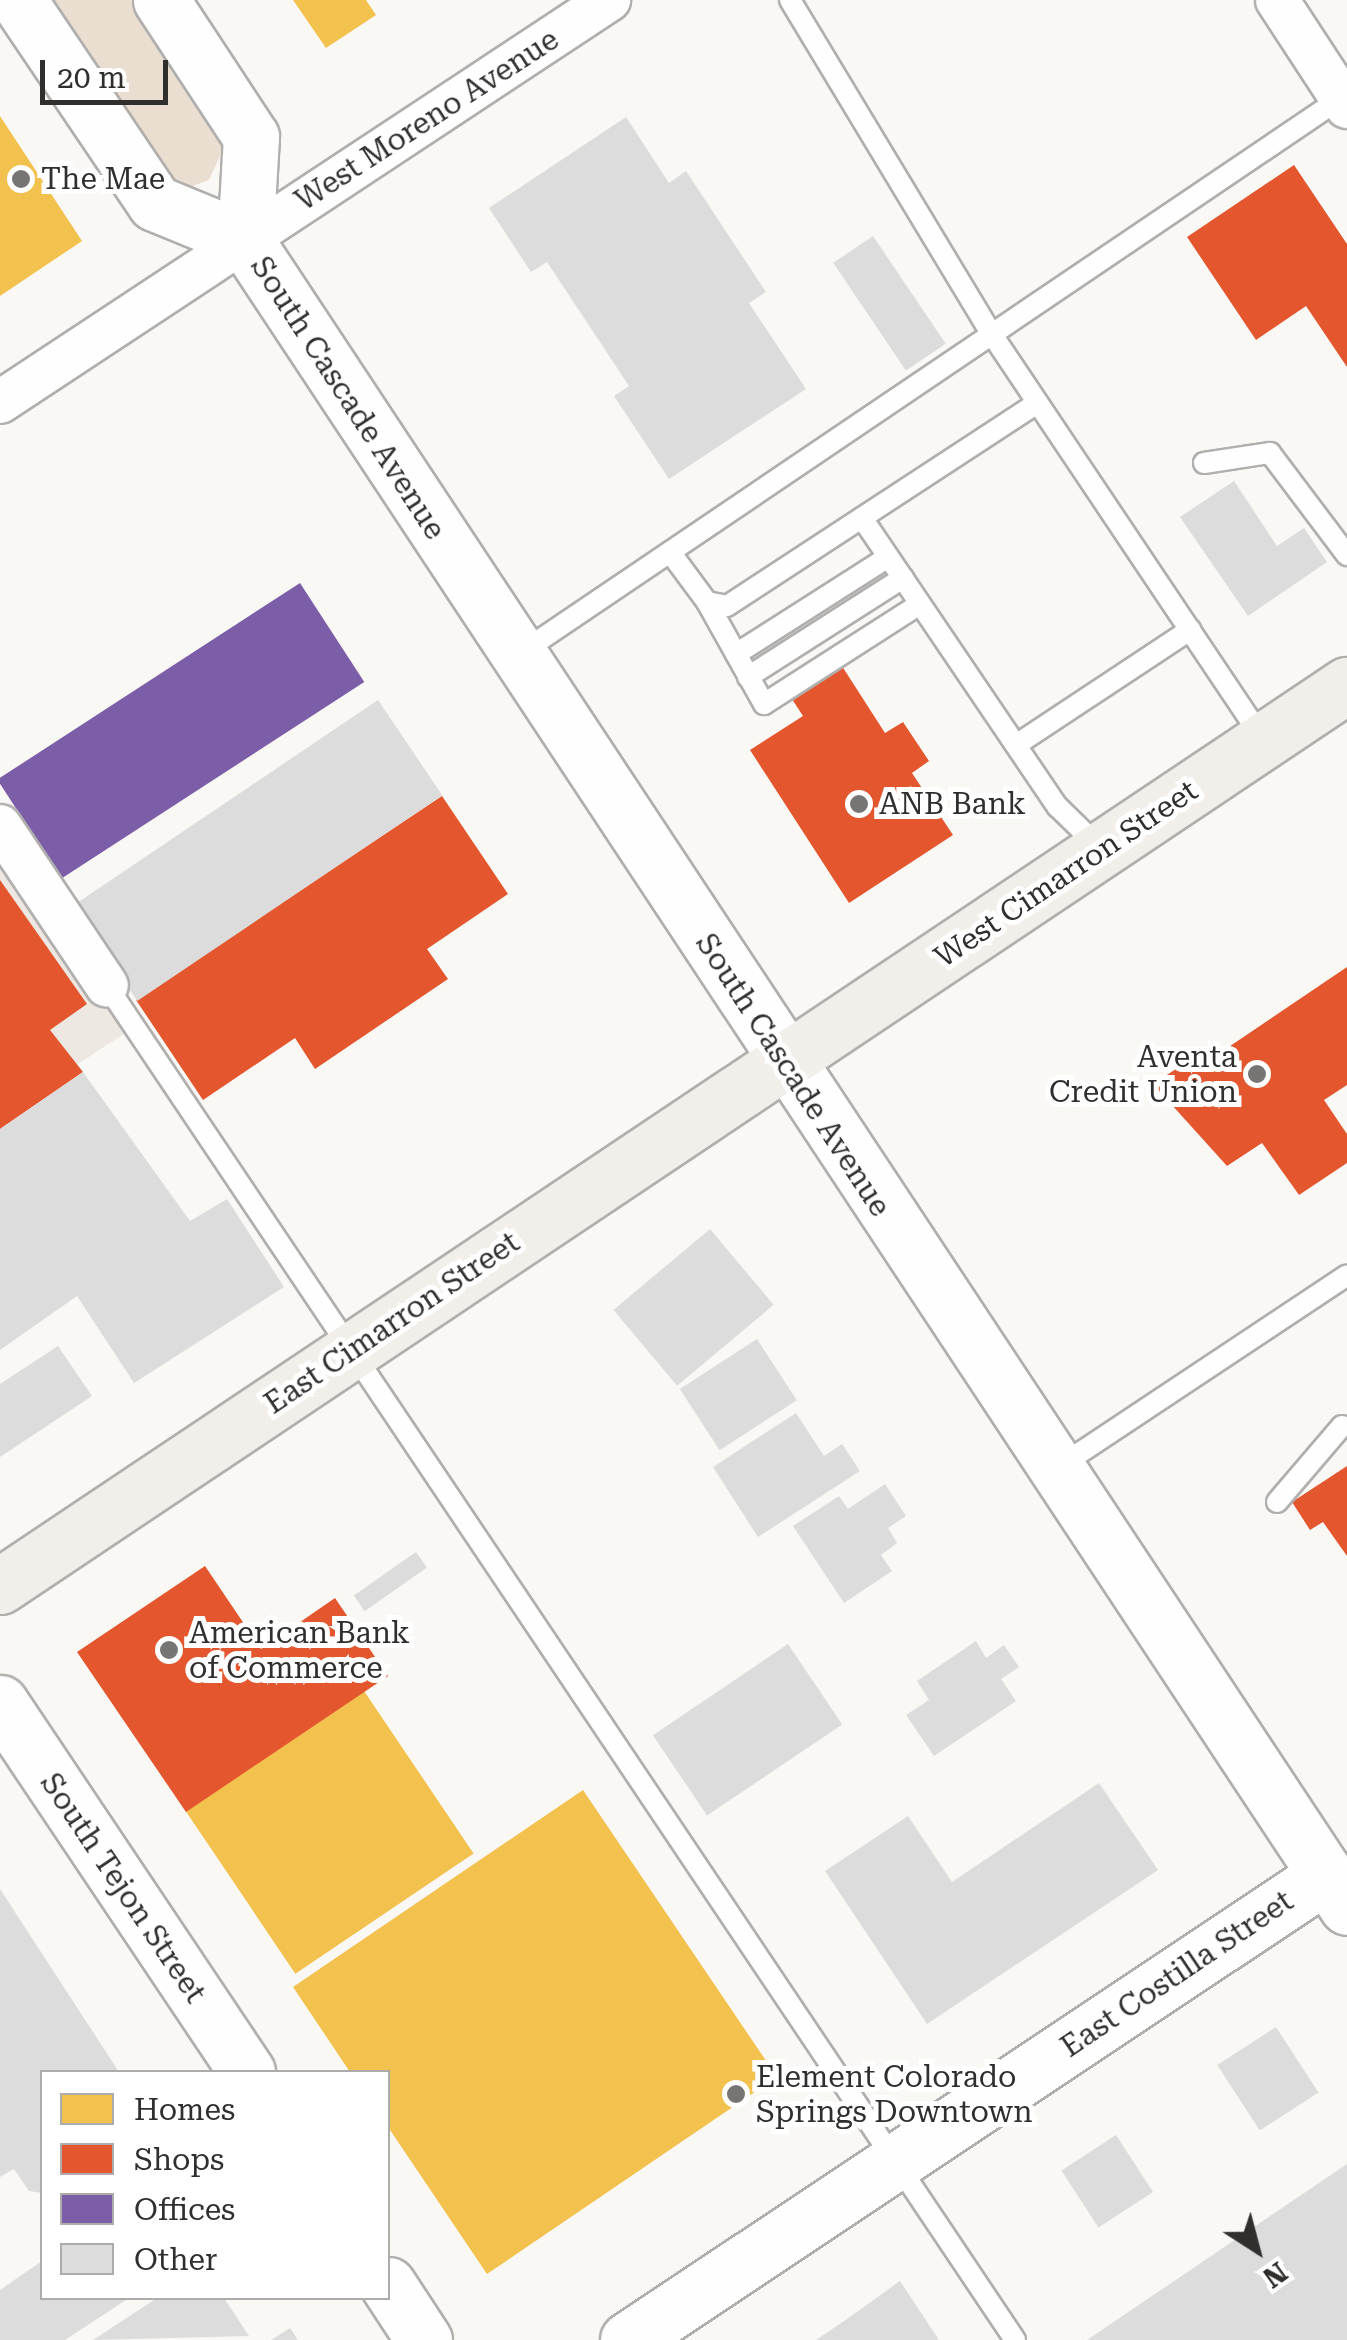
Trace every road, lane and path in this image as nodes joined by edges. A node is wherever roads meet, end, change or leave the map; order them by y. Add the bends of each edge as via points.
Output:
1 (18, 0) edge
2 (162, 0) edge
3 (610, 0) edge
4 (790, 0) edge
5 (1277, 0) edge
6 (1344, 102) edge
7 (244, 240) junction
8 (993, 336) junction
9 (0, 402) edge
10 (1038, 402) junction
11 (1204, 464) dead end
12 (862, 518) junction
13 (670, 552) junction
14 (1347, 555) edge
15 (888, 557) junction
16 (903, 578) junction
17 (706, 602) junction
18 (920, 604) junction
19 (1190, 630) junction
20 (736, 654) junction
21 (517, 655) junction
22 (748, 677) junction
23 (1347, 686) edge
24 (1264, 741) junction
25 (1016, 745) junction
26 (0, 826) edge
27 (1102, 850) junction
28 (107, 986) joint
29 (784, 1062) junction
30 (1347, 1275) edge
31 (347, 1354) junction
32 (1342, 1426) dead end
33 (1056, 1469) junction
34 (1277, 1502) dead end
35 (0, 1586) edge
36 (0, 1703) edge
37 (1340, 1881) edge
38 (245, 2070) edge
39 (895, 2162) junction
40 (390, 2288) edge
41 (424, 2340) edge
42 (628, 2340) edge
43 (1015, 2340) edge

1 - 7 street, South Cascade Avenue via 155,203
2 - 7 street, South Cascade Avenue via 251,137
3 - 7 street, West Moreno Avenue
4 - 8 lane
5 - 6 street
6 - 8 lane
7 - 9 street, West Moreno Avenue
7 - 21 street, South Cascade Avenue
8 - 10 lane
8 - 13 lane
10 - 12 lane
10 - 19 lane
11 - 14 lane via 1270,453
12 - 15 lane
12 - 17 lane via 726,606
13 - 17 lane
13 - 21 lane
15 - 16 lane
15 - 20 lane
16 - 18 lane
16 - 22 lane
17 - 20 lane
18 - 22 lane via 764,704
18 - 25 lane
19 - 24 lane
19 - 25 lane
20 - 22 lane
21 - 29 street, South Cascade Avenue
23 - 24 main road, West Cimarron Street
24 - 27 main road, West Cimarron Street
25 - 27 lane via 1058,808
26 - 28 street
27 - 29 main road, West Cimarron Street
28 - 31 lane
29 - 31 main road, East Cimarron Street
29 - 33 street, South Cascade Avenue
30 - 33 lane
31 - 35 main road, East Cimarron Street
31 - 39 lane
32 - 34 lane
33 - 37 street, South Cascade Avenue
36 - 38 street, South Tejon Street
37 - 39 street, East Costilla Street
39 - 42 street, East Costilla Street
39 - 43 lane
40 - 41 street

